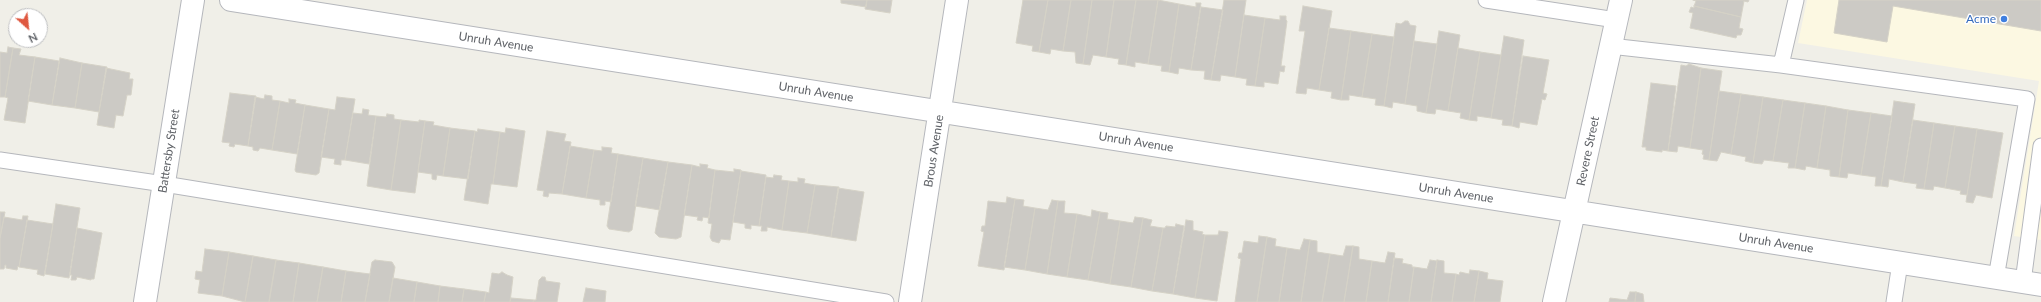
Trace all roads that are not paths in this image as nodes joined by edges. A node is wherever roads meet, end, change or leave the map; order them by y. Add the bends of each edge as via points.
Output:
1 (192, 0) edge
2 (231, 0) edge
3 (957, 0) edge
4 (1486, 0) edge
5 (1796, 0) edge
6 (1618, 10) edge
7 (1610, 46) junction
8 (1781, 65) junction
9 (940, 111) junction
10 (2041, 146) edge
11 (0, 160) edge
12 (164, 184) junction
13 (1575, 211) junction
14 (1900, 263) junction
15 (1996, 278) junction
16 (2032, 284) edge
17 (145, 302) edge
18 (886, 302) edge
19 (910, 302) edge
20 (1554, 302) edge
21 (1894, 302) edge

1 - 12 street, Battersby Street
2 - 9 street, Unruh Avenue
3 - 9 street, Brous Avenue
4 - 6 lane
5 - 8 lane
6 - 7 street, Revere Street
7 - 8 lane
7 - 13 street, Revere Street
8 - 15 lane via 2027,99
9 - 13 street, Unruh Avenue
9 - 19 street, Brous Avenue
10 - 16 lane
11 - 12 lane
12 - 17 street, Battersby Street
12 - 18 lane
13 - 14 street, Unruh Avenue
13 - 20 street, Revere Street
14 - 15 street, Unruh Avenue
14 - 21 lane
15 - 16 street, Unruh Avenue

